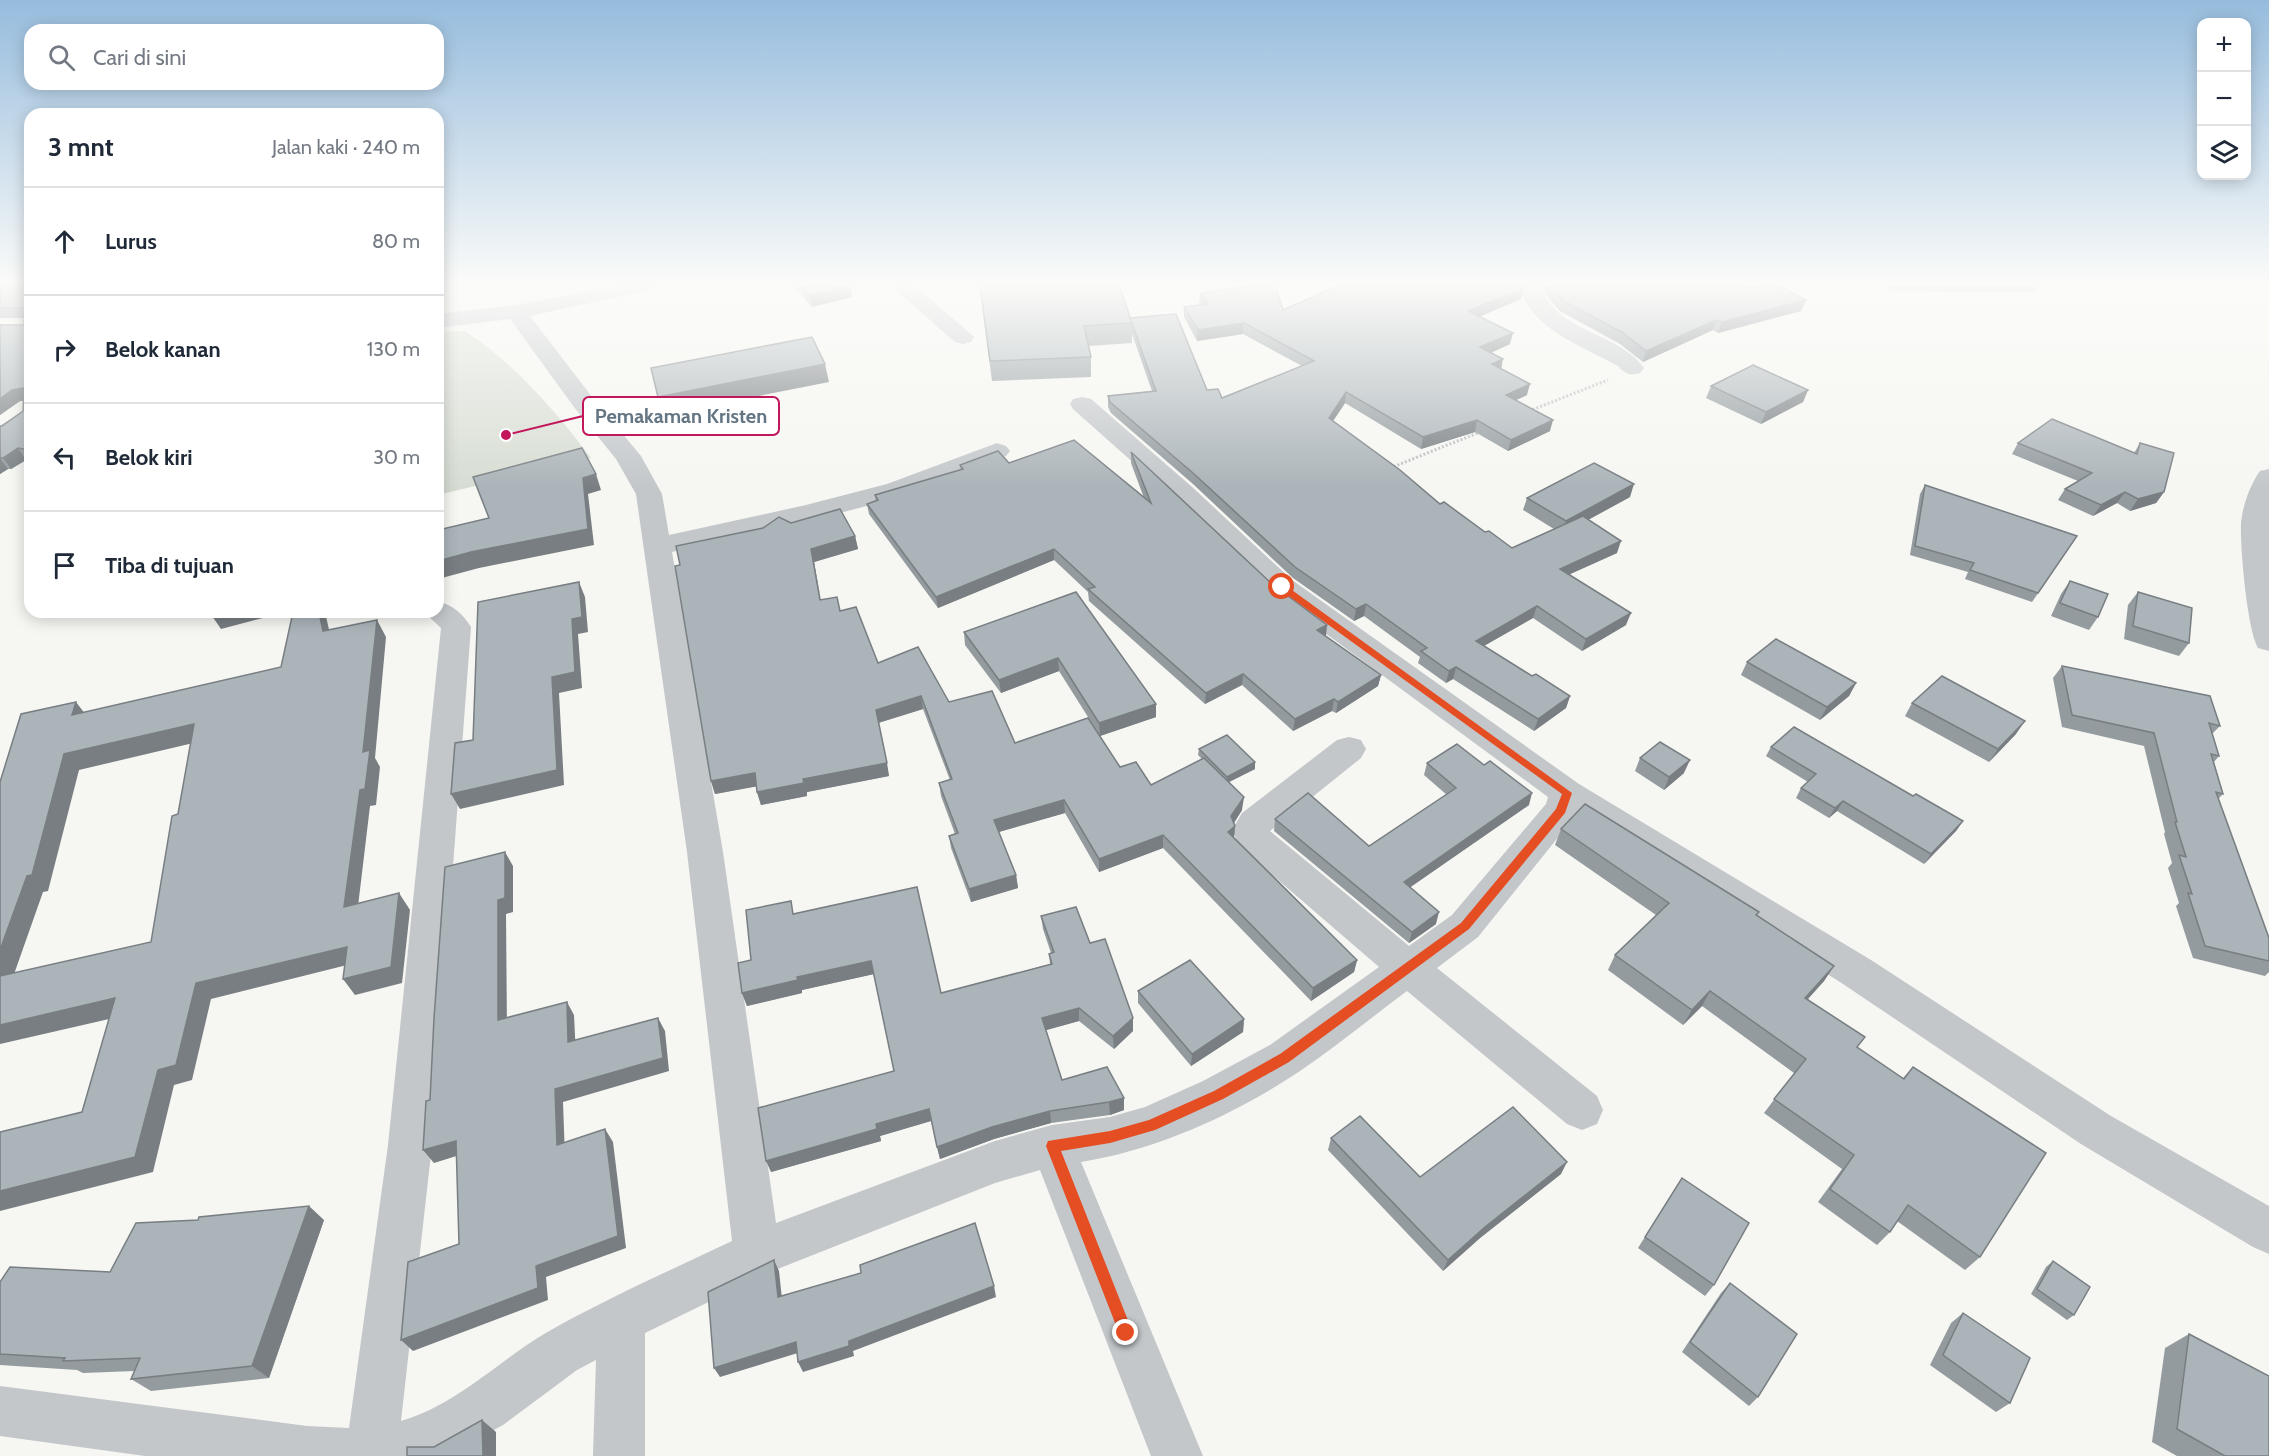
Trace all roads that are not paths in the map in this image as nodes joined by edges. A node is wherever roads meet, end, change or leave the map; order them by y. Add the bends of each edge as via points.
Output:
1 (546, 352) edge
2 (1610, 352) edge
3 (1632, 368) road end
4 (1082, 404) dead end
5 (997, 451) edge
6 (2269, 477) edge
7 (656, 547) junction
8 (444, 615) edge
9 (2269, 641) edge
10 (1349, 749) dead end
11 (1567, 793) junction
12 (1408, 968) junction
13 (1582, 1110) dead end
14 (1052, 1146) junction
15 (2269, 1231) edge
16 (757, 1254) junction
17 (621, 1319) junction
18 (0, 1411) edge
19 (371, 1455) edge
20 (619, 1456) edge
21 (1177, 1456) edge

1 - 7 street via 640,474 652,505
2 - 3 street
4 - 11 street via 1282,587
5 - 7 street via 896,490
6 - 9 street via 2255,525
7 - 16 street via 680,677 705,852
8 - 19 street via 456,627 410,1145
10 - 12 street via 1250,830 1253,837
11 - 12 street via 1561,810 1465,926
11 - 15 street via 1857,972 2096,1130
12 - 13 street
12 - 14 street via 1284,1058 1218,1095 1150,1126
14 - 16 street via 995,1162
14 - 21 street
16 - 17 street
17 - 19 street via 560,1353 443,1432
17 - 20 street
18 - 19 street via 307,1452

